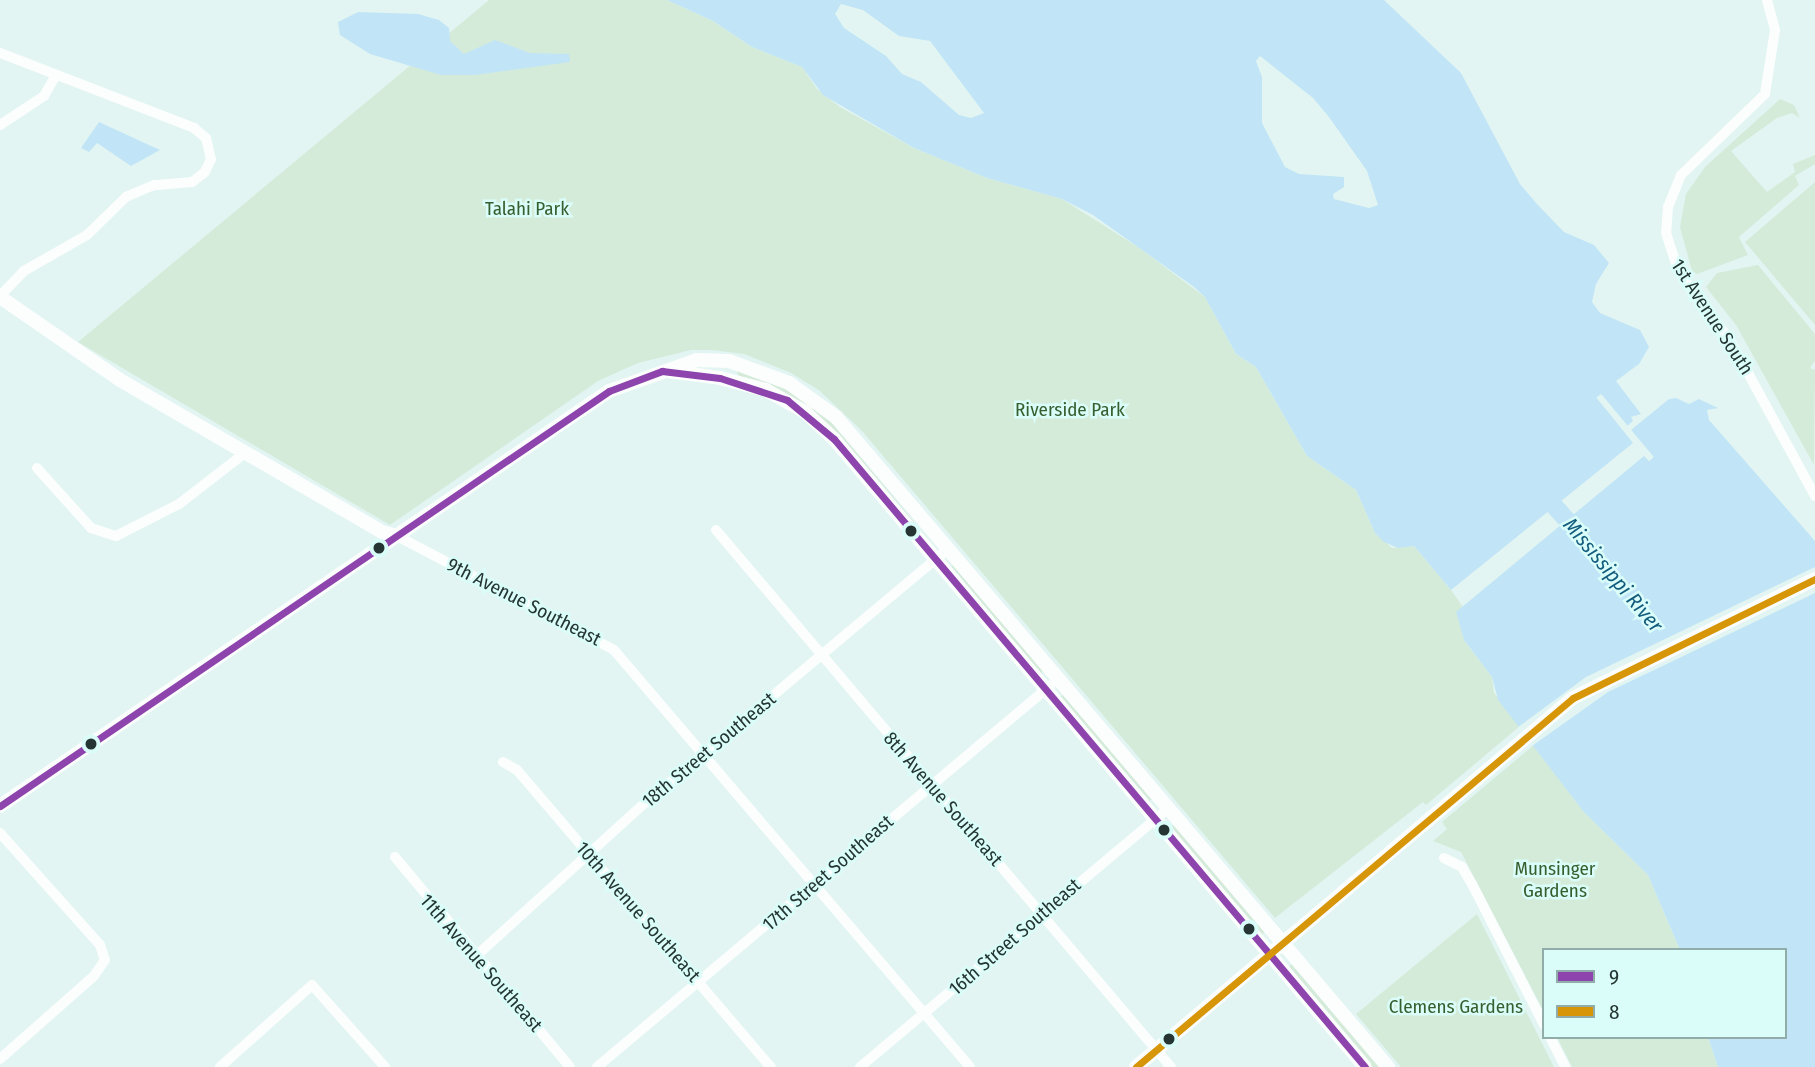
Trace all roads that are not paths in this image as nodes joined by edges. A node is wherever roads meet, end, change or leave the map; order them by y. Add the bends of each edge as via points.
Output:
1 (1767, 0) edge
2 (0, 53) edge
3 (56, 75) junction
4 (0, 125) edge
5 (0, 297) edge
6 (662, 371) junction
7 (245, 453) junction
8 (37, 468) dead end
9 (1815, 496) edge
10 (716, 530) dead end
11 (397, 536) junction
12 (947, 550) junction
13 (934, 560) junction
14 (1815, 579) edge
15 (820, 656) junction
16 (1059, 678) junction
17 (1046, 689) junction
18 (704, 754) junction
19 (503, 762) dead end
20 (931, 786) junction
21 (0, 806) edge
22 (1169, 808) junction
23 (1155, 820) junction
24 (0, 833) edge
25 (587, 853) junction
26 (395, 857) dead end
27 (1444, 858) dead end
28 (815, 884) junction
29 (1042, 914) junction
30 (1283, 944) junction
31 (1270, 955) junction
32 (476, 956) junction
33 (699, 983) junction
34 (925, 1014) junction
35 (1542, 1021) edge
36 (1551, 1039) edge
37 (1157, 1049) junction
38 (0, 1059) edge
39 (220, 1067) edge
40 (385, 1067) edge
41 (570, 1067) edge
42 (597, 1067) edge
43 (771, 1067) edge
44 (860, 1067) edge
45 (970, 1067) edge
46 (1136, 1067) edge
47 (1171, 1067) edge
48 (1365, 1067) edge
49 (1388, 1067) edge
50 (1565, 1067) edge

1 - 9 street, 1st Avenue South via 1775,30 1765,94 1691,163 1668,207 1666,233 1674,264 1730,340
2 - 3 street
3 - 4 street via 44,96
3 - 5 street via 194,128 206,138 211,159 205,172 192,182 154,185 126,197 87,235 24,271
5 - 7 street, 9th Avenue Southeast via 87,359
6 - 11 street via 626,383 586,405
6 - 12 street via 697,360 729,361 806,393 836,417
6 - 13 street via 744,383 805,412 834,439
7 - 8 street via 179,504 116,536 91,528
7 - 11 street, 9th Avenue Southeast via 382,532
10 - 15 street, 8th Avenue Southeast
11 - 18 street, 9th Avenue Southeast via 607,645
11 - 21 street
12 - 13 street, 18th Street Southeast
12 - 16 street
13 - 15 street, 18th Street Southeast
13 - 17 street
14 - 30 street via 1573,698
15 - 18 street, 18th Street Southeast
15 - 20 street, 8th Avenue Southeast
16 - 17 street, 17th Street Southeast
16 - 22 street
17 - 20 street, 17th Street Southeast
17 - 23 street
18 - 25 street, 18th Street Southeast
18 - 28 street, 9th Avenue Southeast
19 - 25 street, 10th Avenue Southeast via 517,770
20 - 28 street, 17th Street Southeast
20 - 29 street, 8th Avenue Southeast
22 - 23 street, 16th Street Southeast
22 - 30 street
23 - 29 street, 16th Street Southeast
23 - 31 street
24 - 38 street via 100,945 105,960 94,976
25 - 32 street, 18th Street Southeast
25 - 33 street, 10th Avenue Southeast
26 - 32 street, 11th Avenue Southeast
27 - 35 street via 1462,867
28 - 33 street, 17th Street Southeast
28 - 34 street, 9th Avenue Southeast
29 - 34 street, 16th Street Southeast
29 - 37 street, 8th Avenue Southeast
30 - 31 street
30 - 49 street
31 - 37 street
31 - 48 street
32 - 41 street, 11th Avenue Southeast
33 - 42 street, 17th Street Southeast
33 - 43 street, 10th Avenue Southeast
34 - 44 street, 16th Street Southeast
34 - 45 street, 9th Avenue Southeast
36 - 50 street
37 - 46 street
37 - 47 street, 8th Avenue Southeast
39 - 40 street via 312,985

